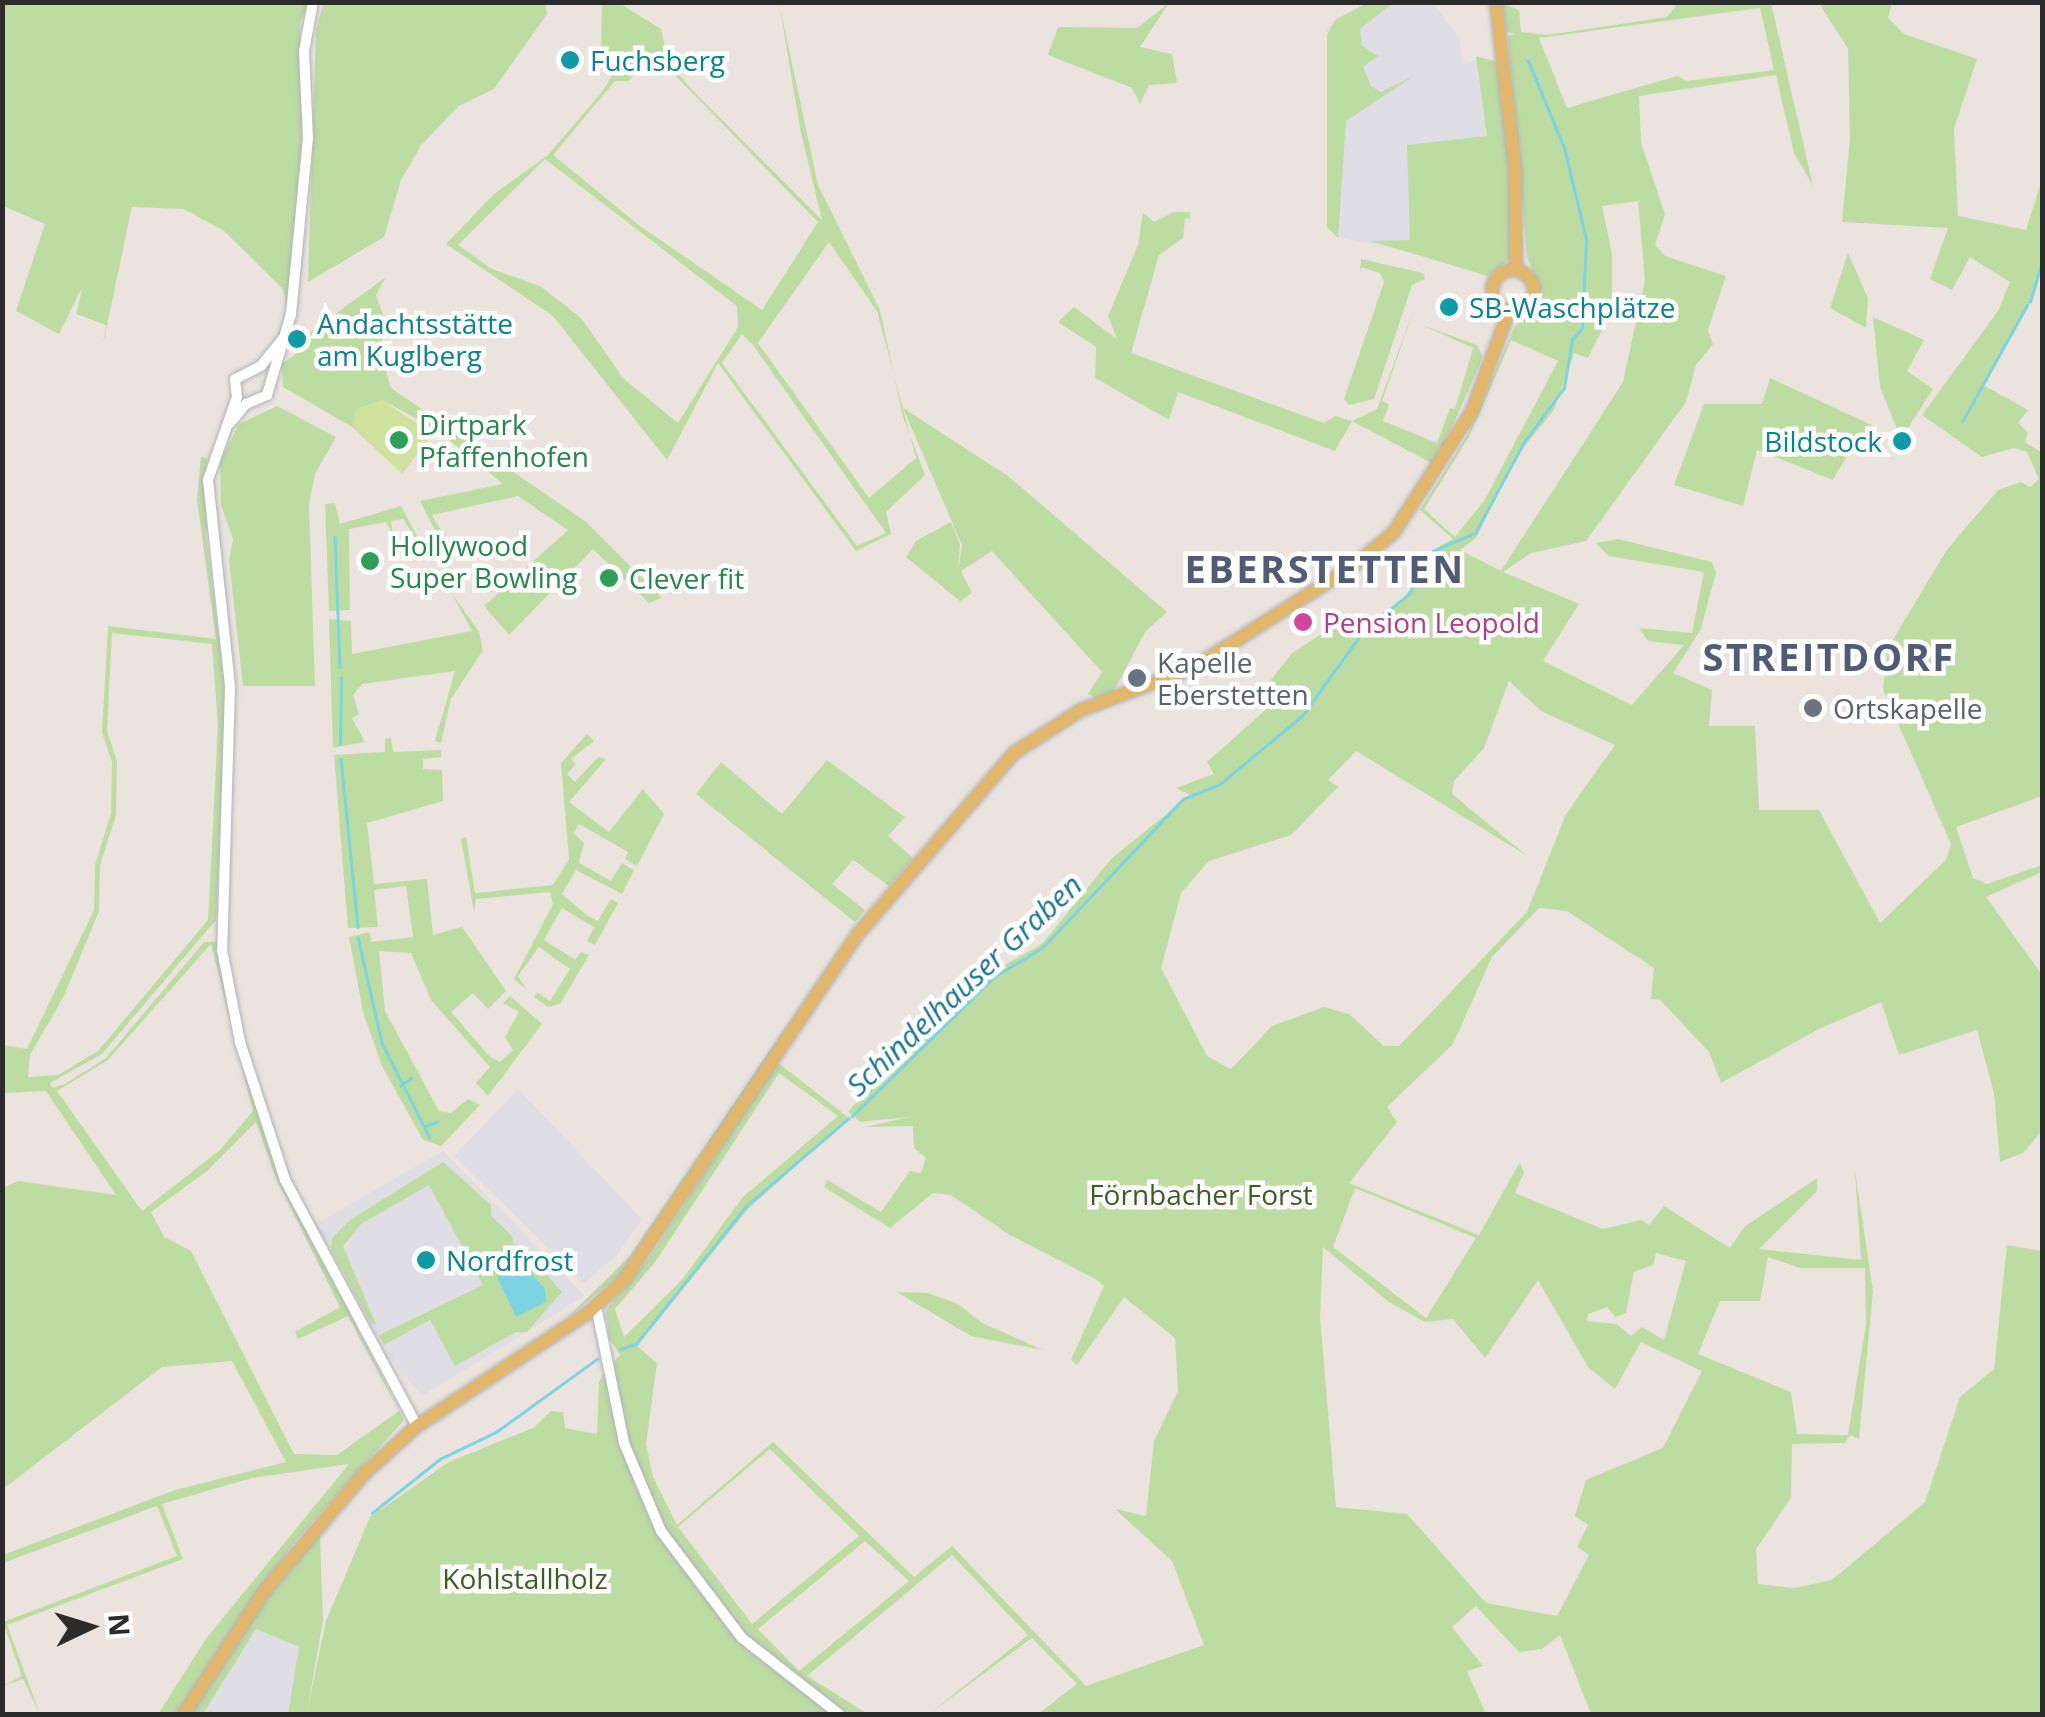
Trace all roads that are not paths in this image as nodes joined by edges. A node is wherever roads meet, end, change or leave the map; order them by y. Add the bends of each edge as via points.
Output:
1 (313, 2) edge
2 (1496, 2) edge
3 (1516, 270) junction
4 (1508, 311) junction
5 (286, 335) junction
6 (256, 370) junction
7 (268, 380) junction
8 (242, 400) junction
9 (596, 1306) junction
10 (417, 1426) junction
11 (184, 1714) edge
12 (838, 1714) edge

1 - 5 street via 304,51 306,169
2 - 3 main road via 1515,168
3 - 4 main road via 1494,285 1494,298
3 - 4 main road via 1532,281 1534,294 1522,310
4 - 9 main road via 1472,411 1394,532 1356,564 1193,668 1081,710 1030,742 889,898 643,1256
5 - 6 street
5 - 7 street
6 - 7 street
6 - 8 street via 238,375
7 - 8 street via 264,400
8 - 10 street via 220,435 208,506 230,687 220,905 226,970 285,1180
9 - 10 main road
9 - 12 street via 624,1443 654,1519 742,1638
10 - 11 main road via 297,1547

